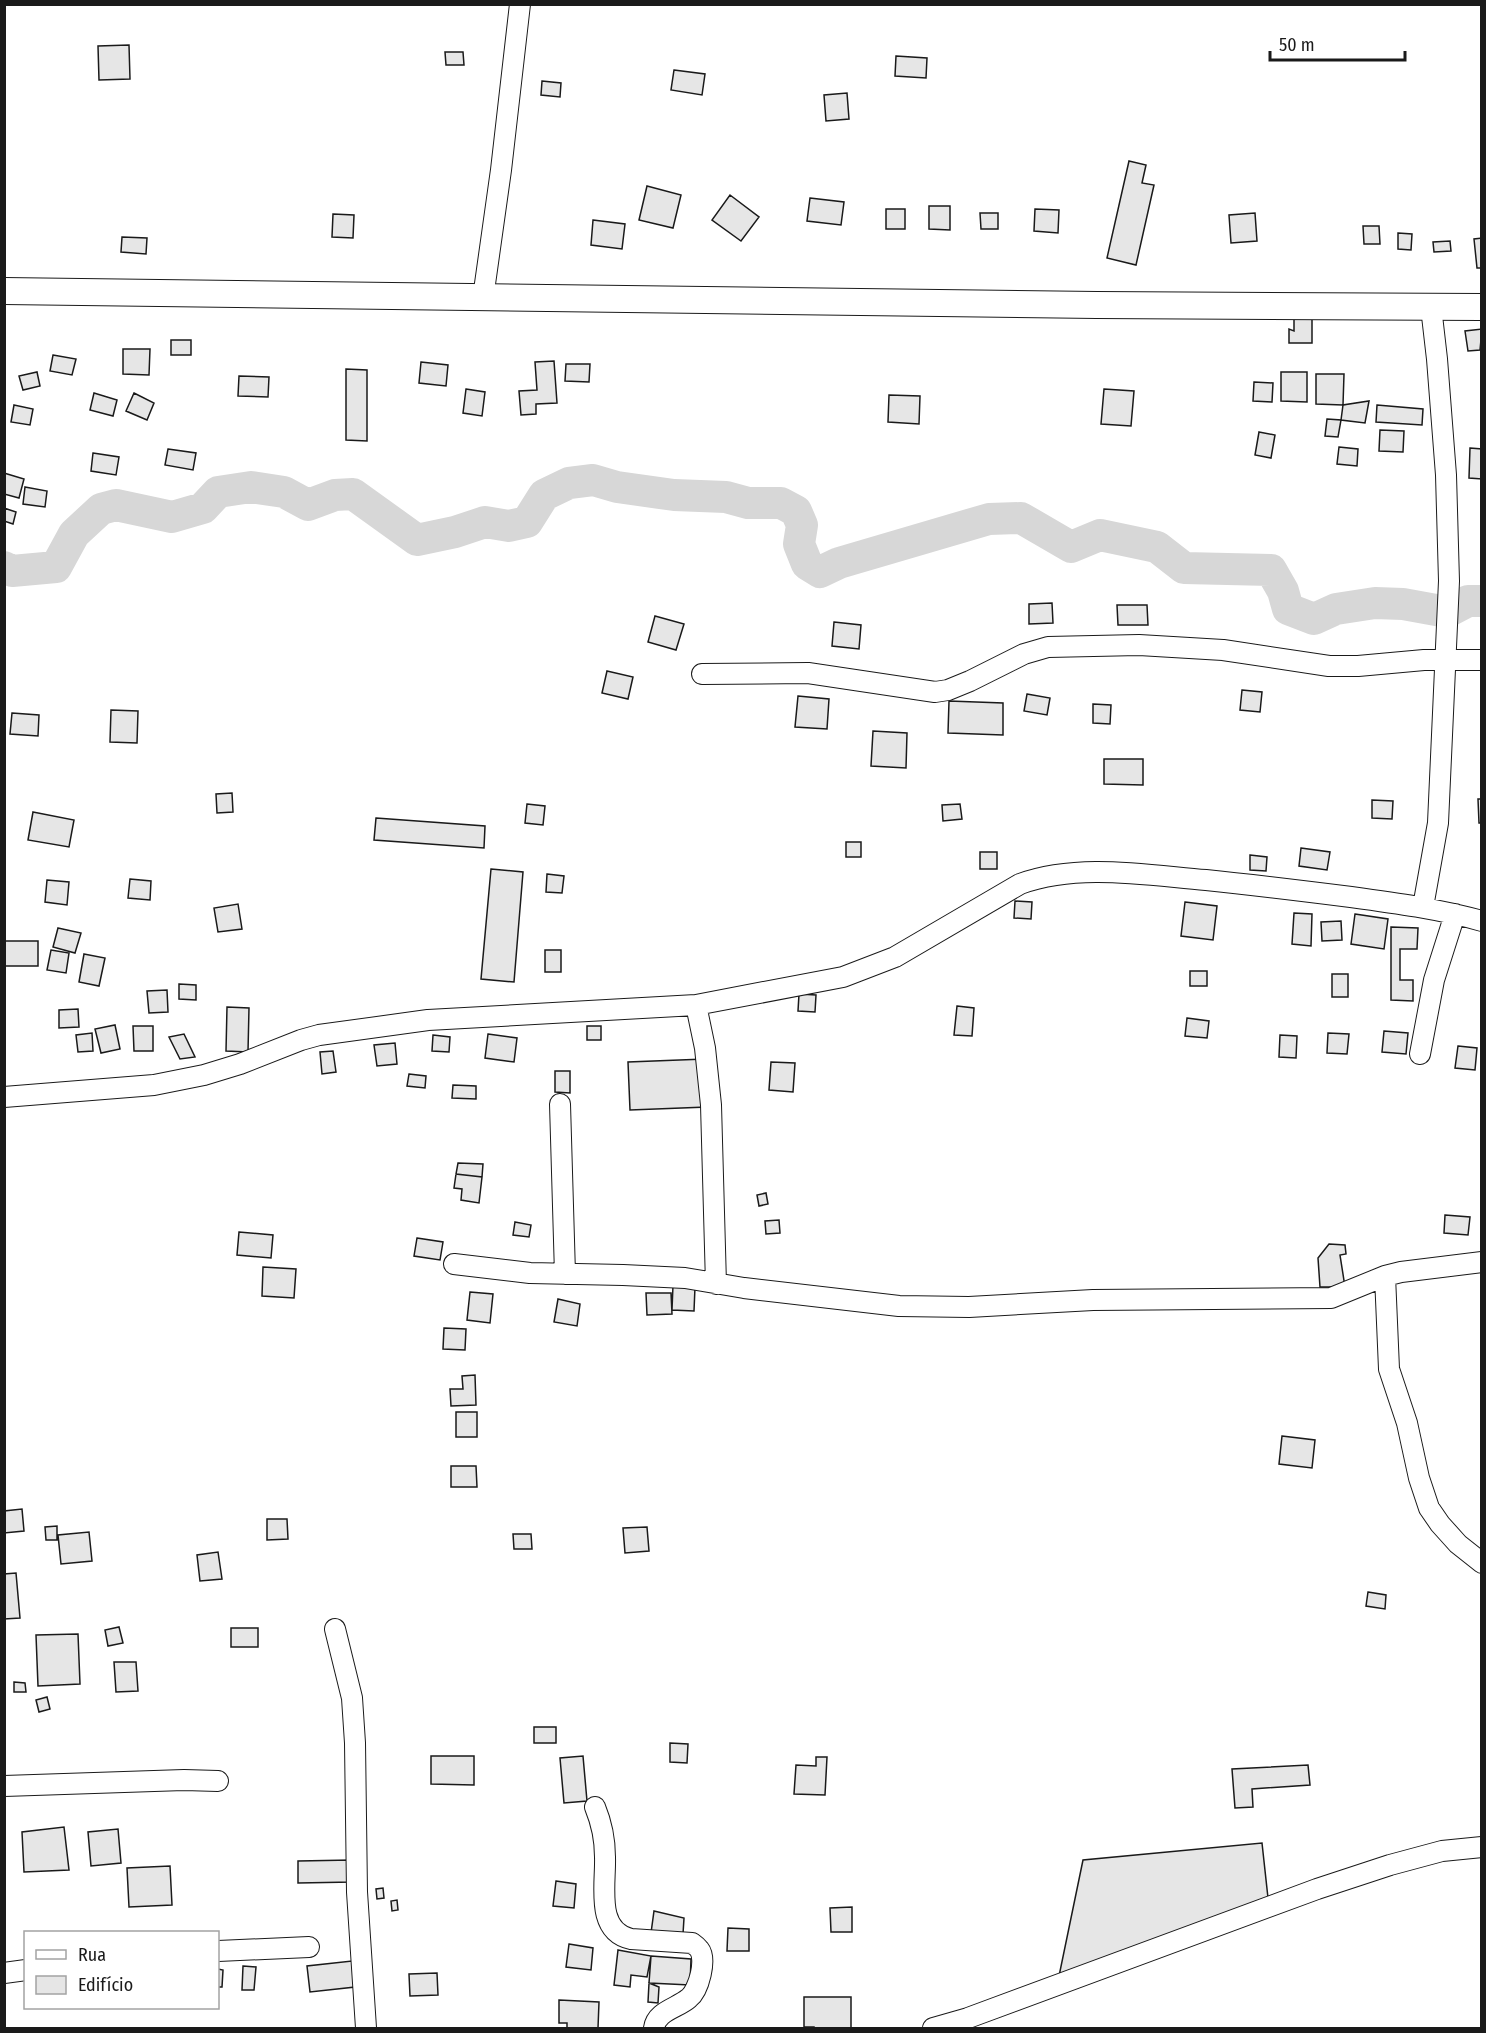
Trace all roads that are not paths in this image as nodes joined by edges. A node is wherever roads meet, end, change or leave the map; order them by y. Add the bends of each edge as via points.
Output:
1 (520, 4) edge
2 (4, 291) edge
3 (483, 298) junction
4 (1431, 307) junction
5 (1482, 307) edge
6 (1446, 659) junction
7 (1482, 660) edge
8 (702, 674) dead end
9 (1423, 907) junction
10 (1455, 914) junction
11 (1482, 921) edge
12 (696, 1005) junction
13 (1420, 1054) dead end
14 (4, 1097) edge
15 (560, 1104) dead end
16 (1482, 1262) edge
17 (454, 1264) dead end
18 (565, 1274) junction
19 (1385, 1276) junction
20 (716, 1284) junction
21 (1482, 1563) edge
22 (335, 1629) dead end
23 (218, 1781) dead end
24 (4, 1786) edge
25 (595, 1807) dead end
26 (1482, 1846) edge
27 (309, 1947) dead end
28 (219, 1952) edge
29 (24, 1970) edge
30 (4, 1973) edge
31 (366, 2028) edge
32 (654, 2028) edge
33 (933, 2028) edge

1 - 3 street
2 - 3 main road
3 - 4 main road
4 - 5 main road
4 - 6 street via 1446,475
6 - 7 street
6 - 8 street via 1329,666 1222,650 1139,645 1048,647 935,692 808,673
6 - 9 street via 1438,822
9 - 10 street
9 - 12 street via 1282,887 1134,874 1040,877 1020,884 895,957 861,971
10 - 11 street
10 - 13 street via 1434,980
12 - 14 street via 428,1020 319,1035 204,1075 154,1085
12 - 20 street via 711,1105
15 - 18 street
16 - 19 street
17 - 18 street
18 - 20 street via 685,1278
19 - 20 street via 1331,1298 1104,1300 969,1307 899,1306
19 - 21 street via 1389,1369 1422,1488 1440,1524
22 - 31 street via 352,1698 357,1892
23 - 24 street
25 - 32 street via 603,1829 604,1906 614,1930 625,1938 692,1943 702,1956 702,1972 694,1994 658,2018
26 - 33 street via 1442,1851 1389,1865 968,2019
27 - 28 street
29 - 30 street

